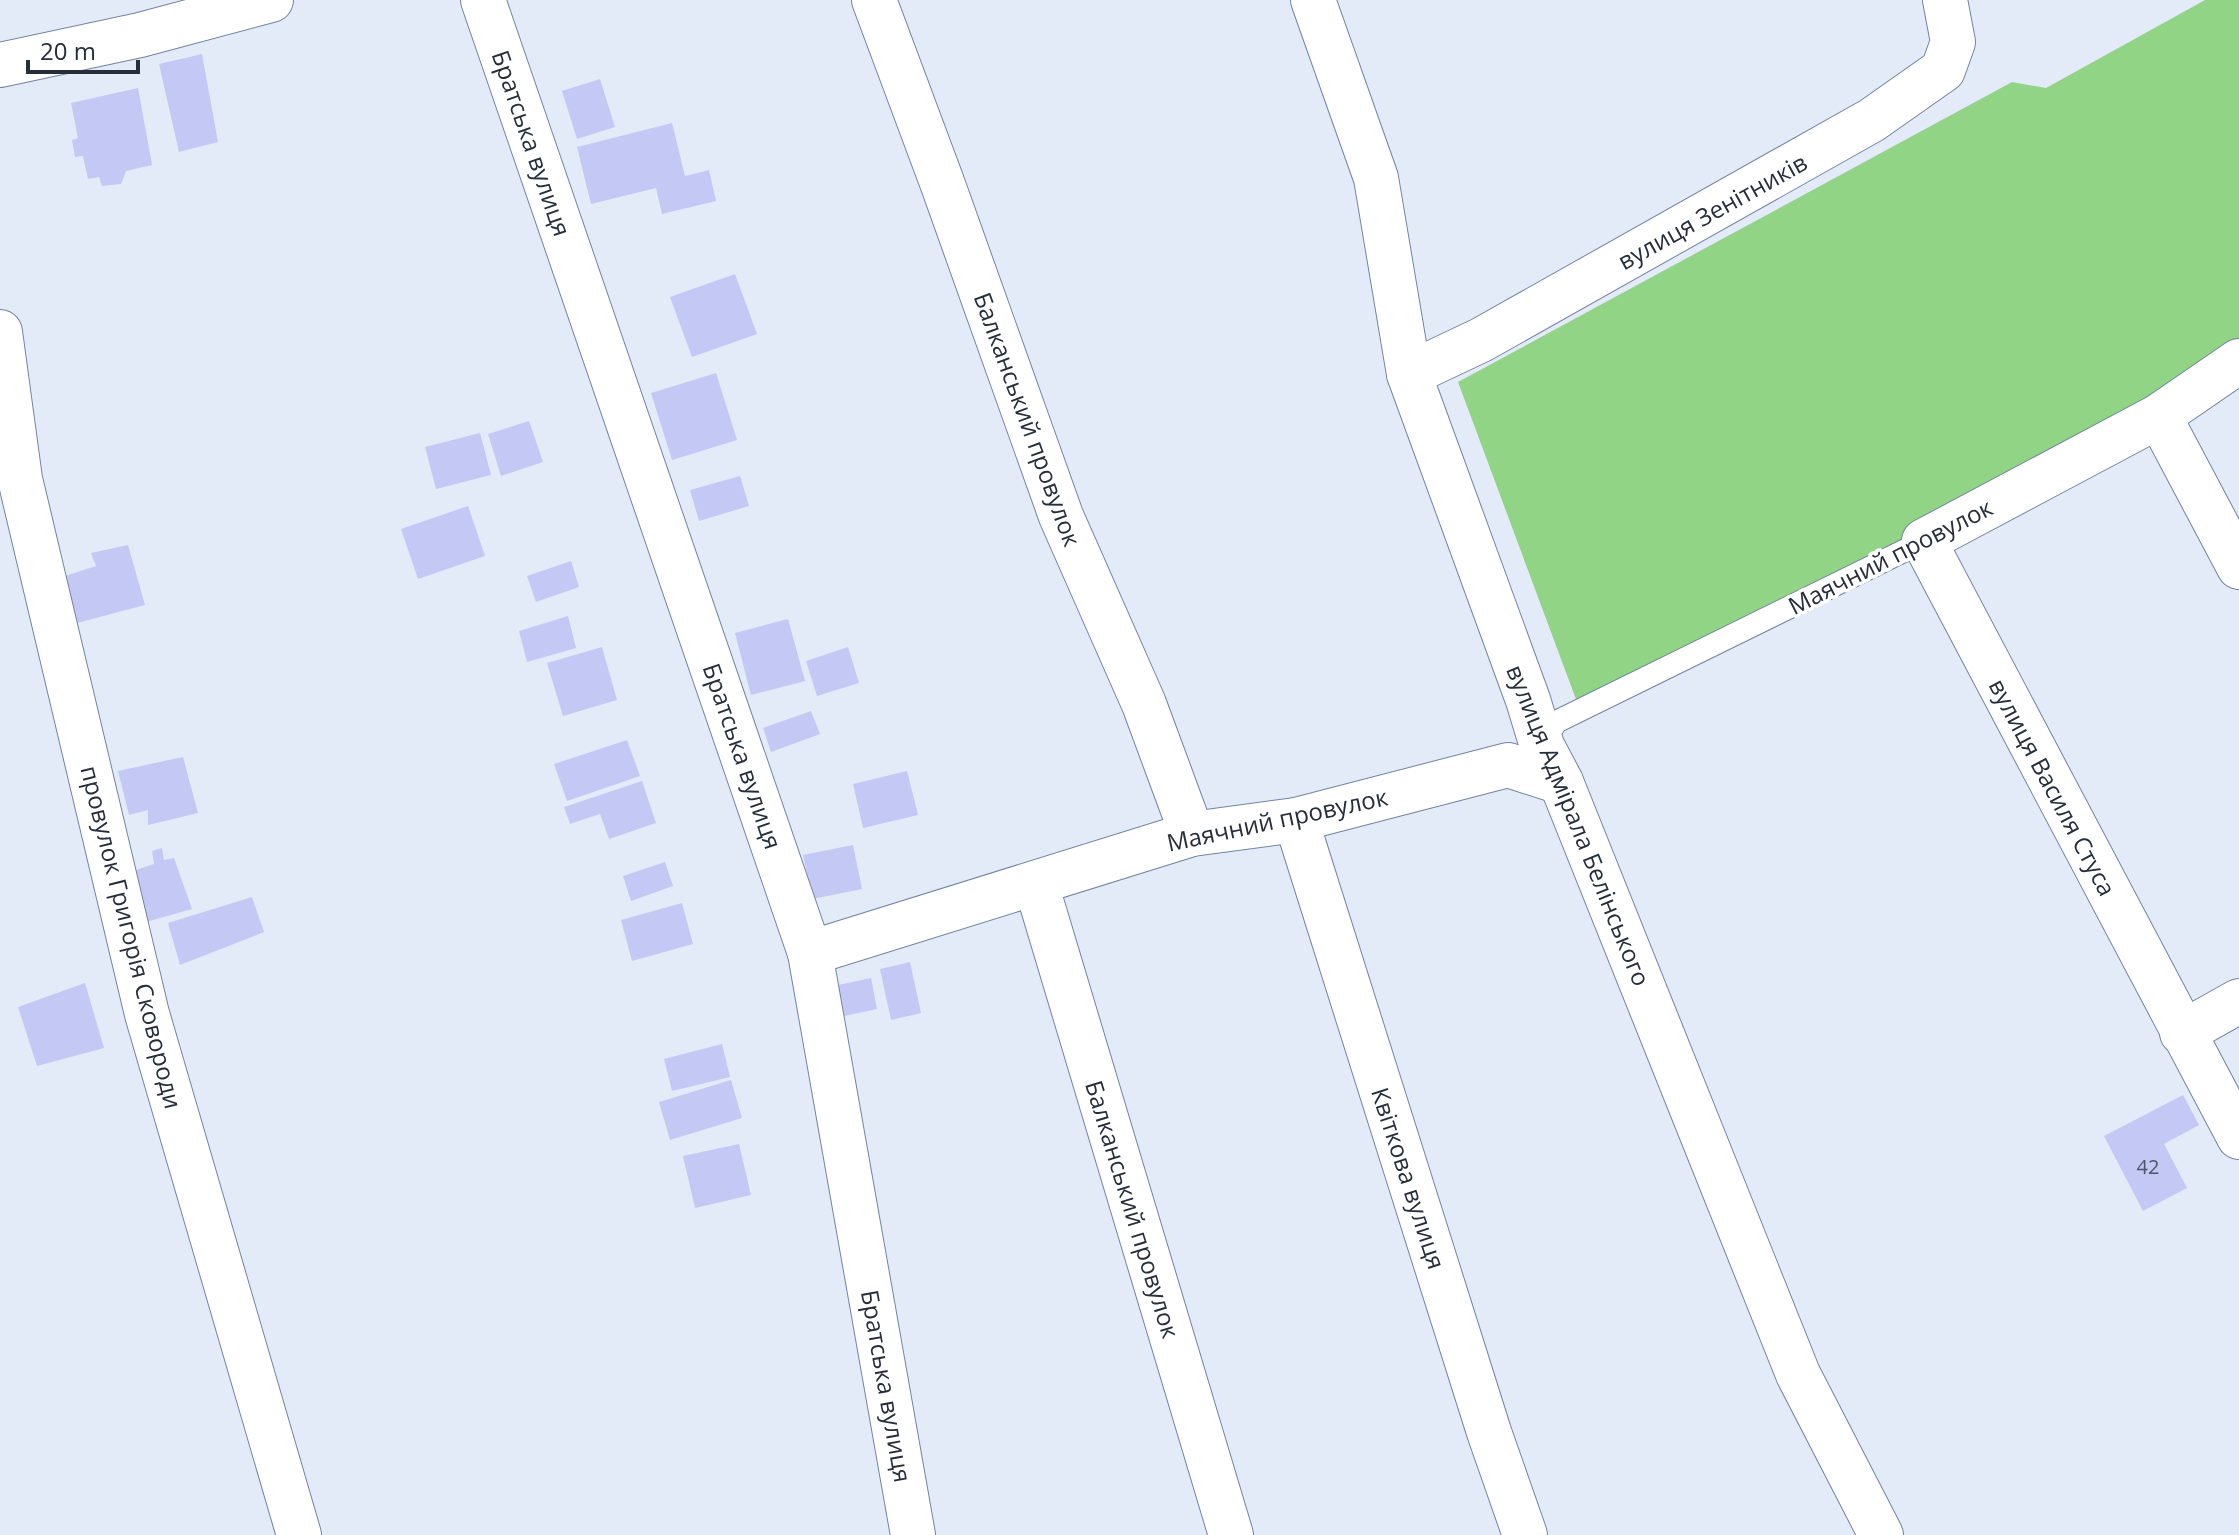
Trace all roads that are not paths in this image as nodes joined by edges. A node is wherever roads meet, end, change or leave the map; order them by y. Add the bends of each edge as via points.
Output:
1 (271, 0) edge
2 (483, 0) edge
3 (874, 0) edge
4 (1313, 0) edge
5 (1945, 0) edge
6 (0, 65) edge
7 (0, 332) edge
8 (2239, 361) edge
9 (1409, 374) junction
10 (2159, 416) junction
11 (1924, 541) junction
12 (2239, 567) edge
13 (1552, 764) junction
14 (1296, 820) junction
15 (1192, 834) junction
16 (1036, 884) junction
17 (810, 953) junction
18 (2239, 1001) edge
19 (2182, 1033) junction
20 (2239, 1137) edge
21 (299, 1535) edge
22 (913, 1535) edge
23 (1231, 1535) edge
24 (1525, 1535) edge
25 (1881, 1535) edge

1 - 6 street
2 - 17 street, Братська вулиця
3 - 15 street, Балканський провулок via 1061,516 1144,704
4 - 9 street, вулиця Адмірала Белінського via 1376,178
5 - 9 street, вулиця Зенітників via 1953,42 1943,70 1884,112 1481,340
7 - 21 street, провулок Григорія Сковороди via 20,479 147,1014
8 - 10 street, Маячний провулок
9 - 13 street, вулиця Адмірала Белінського
10 - 11 street, Маячний провулок
10 - 12 street
11 - 13 lane, Маячний провулок via 1556,722
11 - 19 street, вулиця Василя Стуса
13 - 14 street, Маячний провулок via 1508,765
13 - 25 street, вулиця Адмірала Белінського via 1798,1374
14 - 15 street, Маячний провулок
14 - 24 street, Квіткова вулиця
15 - 16 street, Маячний провулок
16 - 17 street, Маячний провулок
16 - 23 street, Балканський провулок
17 - 22 street, Братська вулиця
18 - 19 street
19 - 20 street, вулиця Василя Стуса

